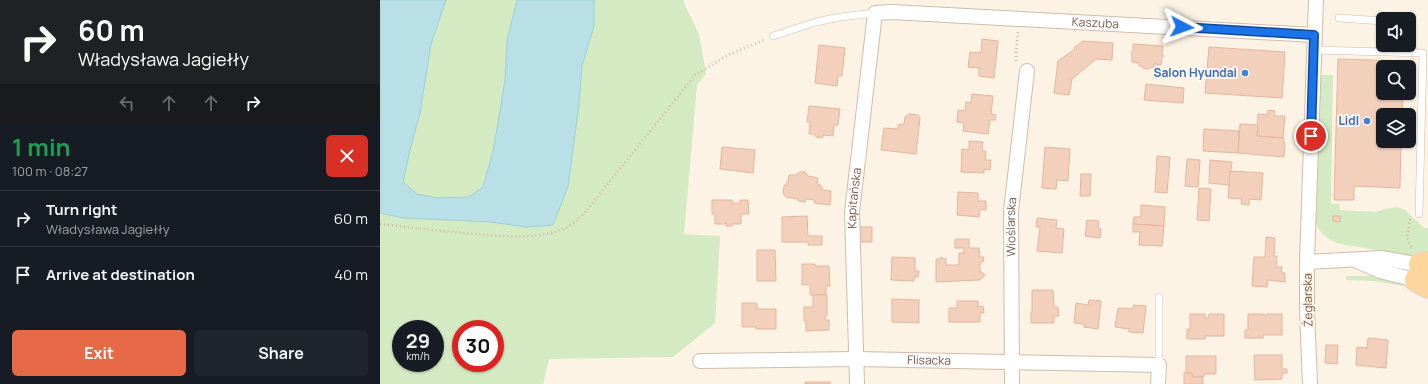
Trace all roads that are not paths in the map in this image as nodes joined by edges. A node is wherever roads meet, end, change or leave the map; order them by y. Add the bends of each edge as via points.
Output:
1 (1316, 0) edge
2 (875, 13) junction
3 (1339, 18) dead end
4 (1376, 21) edge
5 (1314, 35) junction
6 (773, 36) road end
7 (1376, 48) edge
8 (1314, 50) junction
9 (1416, 50) edge
10 (1426, 51) edge
11 (1027, 71) road end
12 (1419, 214) road end
13 (1307, 262) junction
14 (1423, 271) edge
15 (1159, 297) dead end
16 (857, 359) junction
17 (700, 361) dead end
18 (1012, 361) junction
19 (1159, 365) junction
20 (857, 384) edge
21 (1012, 384) edge
22 (1158, 384) edge
23 (1310, 384) edge

1 - 5 street
2 - 5 street, Kaszuba
2 - 6 lane via 840,16
2 - 16 street, Kapitańska via 852,212
3 - 4 lane
5 - 8 street
7 - 8 lane
8 - 13 street
9 - 10 lane
10 - 12 lane
11 - 18 street, Wioślarska via 1011,211
13 - 14 street, Żeglarska via 1381,258
13 - 23 street, Żeglarska
15 - 19 lane
16 - 17 street, Flisacka
16 - 18 street, Flisacka
16 - 20 street, Kapitańska
18 - 19 street, Flisacka
18 - 21 street, Wioślarska
19 - 22 street

